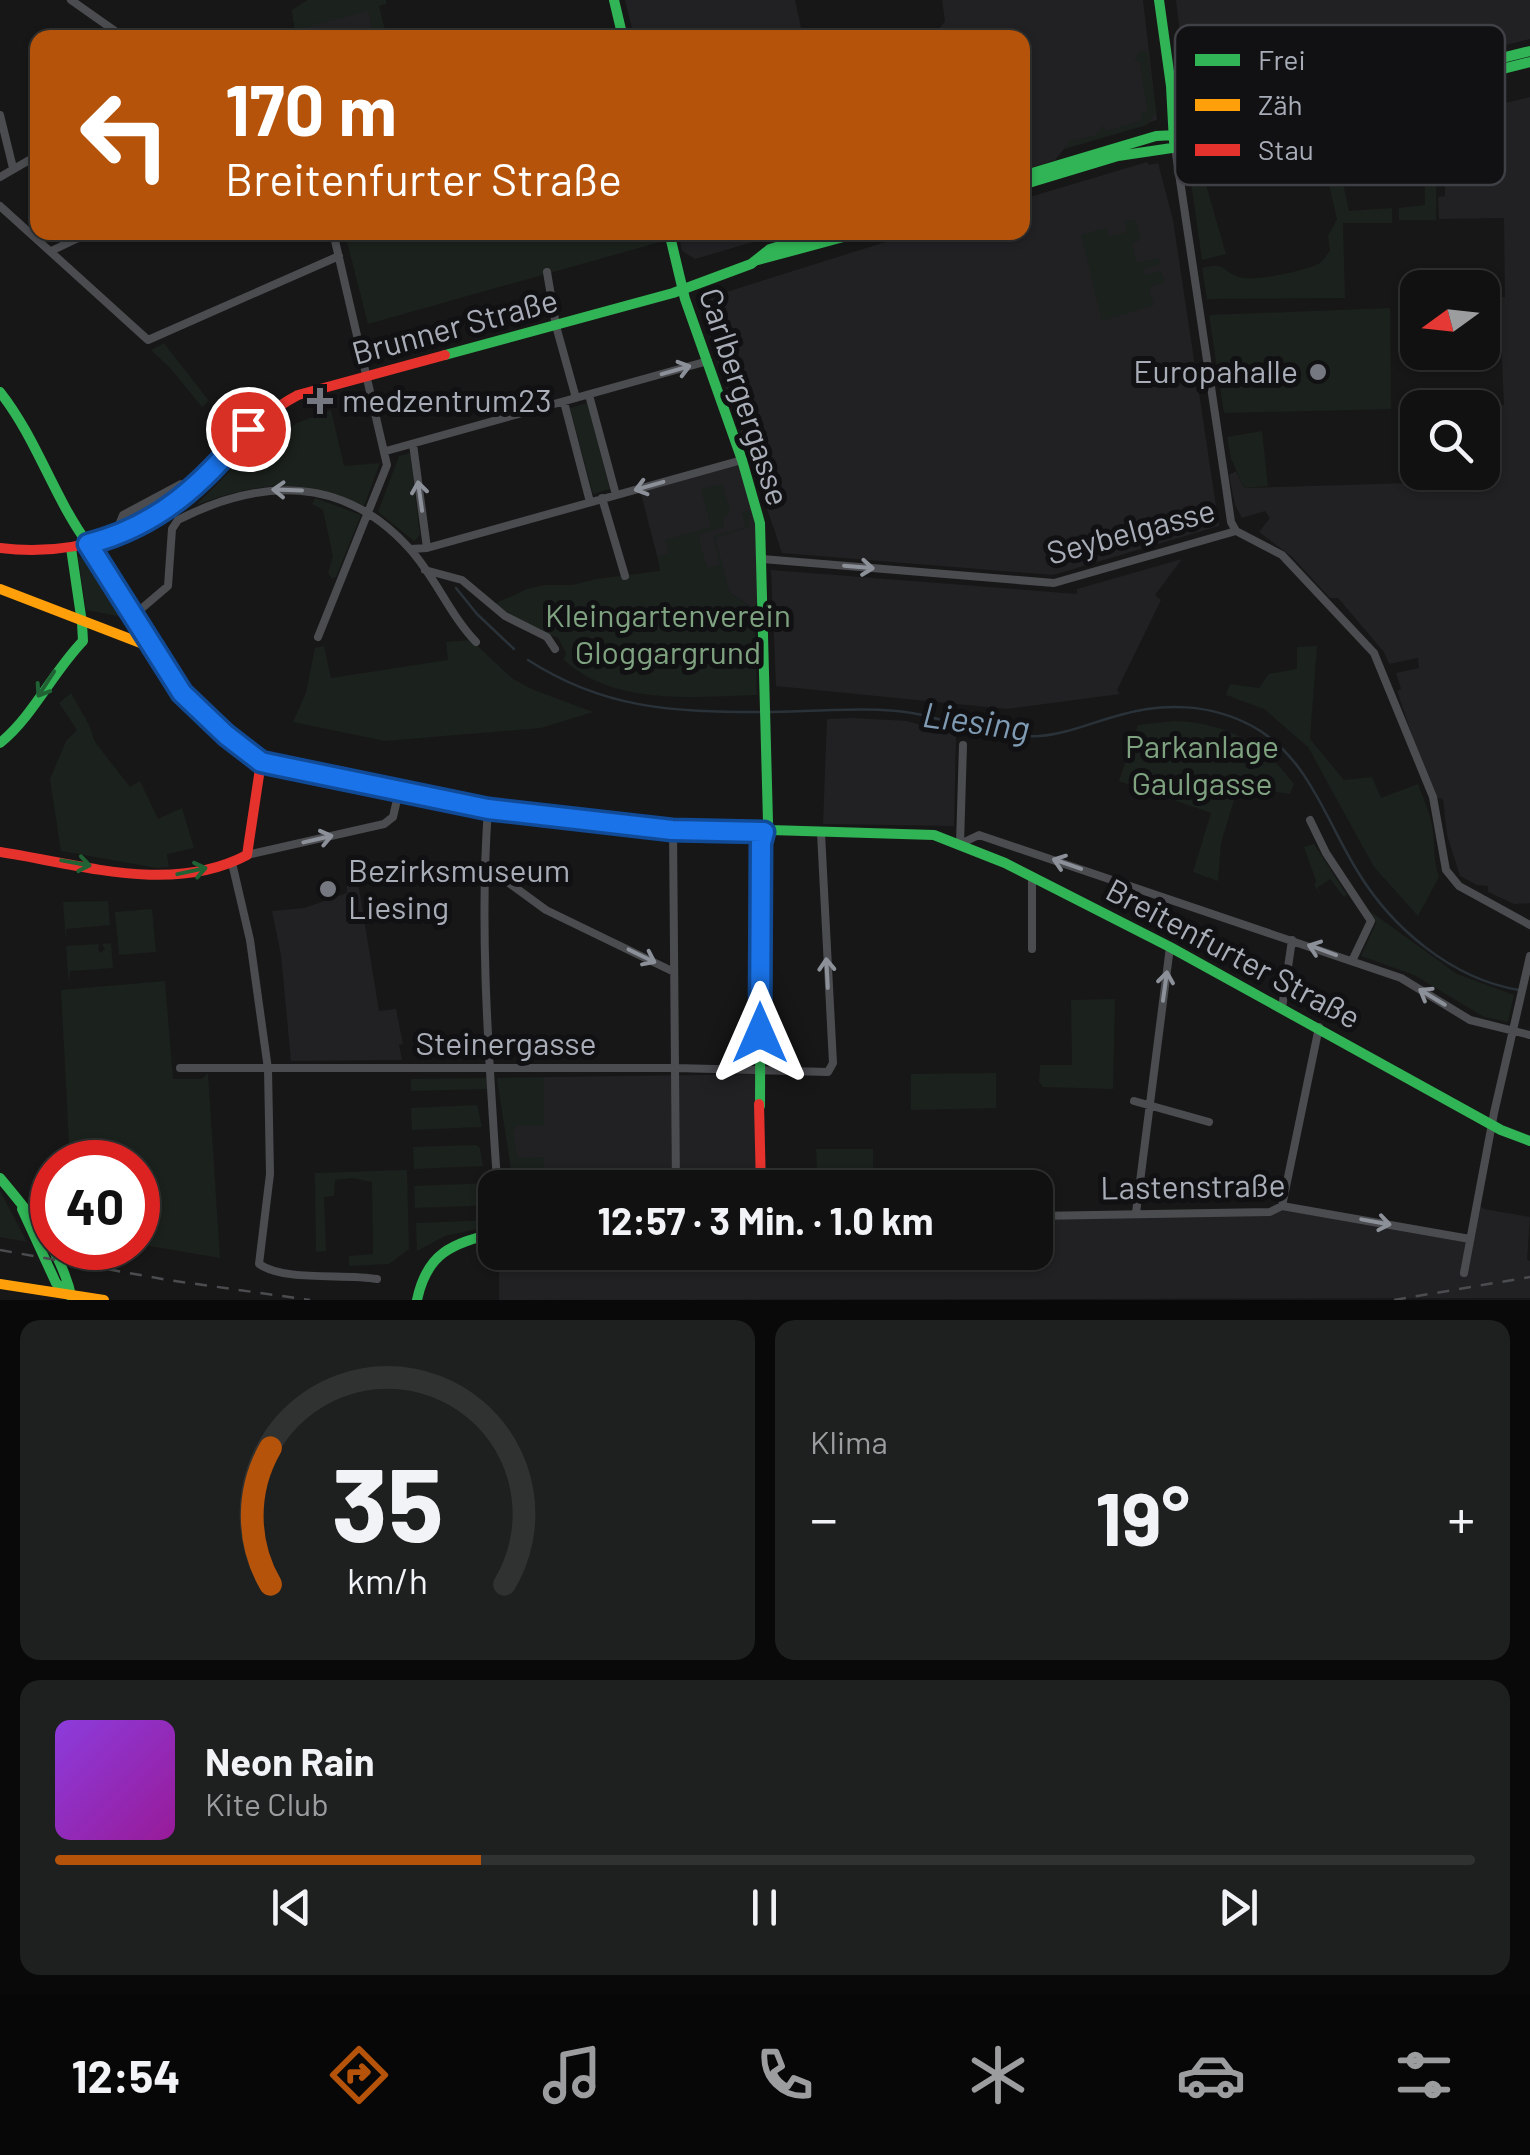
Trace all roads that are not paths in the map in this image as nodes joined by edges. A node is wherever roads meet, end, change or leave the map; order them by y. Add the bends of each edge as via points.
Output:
1 (70, 0) edge
2 (614, 0) edge
3 (1158, 0) edge
4 (114, 30) edge
5 (621, 30) edge
6 (1530, 51) edge
7 (1505, 57) edge
8 (1530, 62) edge
9 (1505, 68) edge
10 (0, 114) edge
11 (1174, 141) junction
12 (1175, 148) edge
13 (30, 160) edge
14 (13, 168) junction
15 (1030, 174) edge
16 (0, 177) edge
17 (1030, 183) edge
18 (1181, 185) edge
19 (0, 206) edge
20 (30, 233) edge
21 (38, 240) edge
22 (76, 240) edge
23 (335, 240) edge
24 (670, 240) edge
25 (800, 240) edge
26 (832, 240) edge
27 (51, 252) junction
28 (339, 256) junction
29 (758, 260) junction
30 (547, 272) dead end
31 (682, 289) junction
32 (556, 326) junction
33 (708, 361) junction
34 (368, 377) junction
35 (0, 392) edge
36 (589, 395) junction
37 (576, 398) junction
38 (564, 402) junction
39 (413, 444) junction
40 (386, 451) junction
41 (742, 460) junction
42 (616, 495) junction
43 (602, 498) junction
44 (590, 502) junction
45 (368, 513) junction
46 (72, 526) junction
47 (1236, 530) junction
48 (88, 544) junction
49 (0, 548) edge
50 (71, 548) junction
51 (427, 548) junction
52 (411, 549) junction
53 (762, 558) junction
54 (425, 570) junction
55 (624, 576) dead end
56 (0, 589) edge
57 (136, 617) junction
58 (82, 622) junction
59 (128, 636) junction
60 (318, 637) dead end
61 (476, 642) dead end
62 (152, 647) junction
63 (555, 648) dead end
64 (0, 743) edge
65 (963, 745) dead end
66 (261, 762) junction
67 (399, 791) junction
68 (488, 809) junction
69 (1310, 820) dead end
70 (672, 830) junction
71 (764, 832) junction
72 (821, 833) junction
73 (960, 844) junction
74 (0, 852) edge
75 (246, 855) junction
76 (232, 863) junction
77 (484, 872) junction
78 (1032, 876) junction
79 (1530, 925) edge
80 (1292, 940) junction
81 (1170, 947) junction
82 (1032, 949) dead end
83 (1530, 956) edge
84 (1352, 961) junction
85 (674, 972) junction
86 (1282, 1008) junction
87 (1319, 1028) junction
88 (1512, 1033) junction
89 (1530, 1035) edge
90 (180, 1068) dead end
91 (676, 1068) junction
92 (268, 1069) junction
93 (491, 1069) junction
94 (760, 1074) junction
95 (1134, 1102) dead end
96 (1149, 1105) junction
97 (1209, 1122) dead end
98 (1496, 1124) junction
99 (1527, 1139) edge
100 (496, 1170) edge
101 (676, 1170) edge
102 (761, 1170) edge
103 (0, 1178) edge
104 (21, 1204) junction
105 (1282, 1206) junction
106 (1136, 1213) junction
107 (1053, 1215) edge
108 (30, 1225) edge
109 (478, 1237) edge
110 (1470, 1239) junction
111 (45, 1270) edge
112 (50, 1270) edge
113 (1464, 1273) dead end
114 (376, 1279) dead end
115 (0, 1284) edge
116 (26, 1287) junction
117 (71, 1298) edge
118 (104, 1300) edge
119 (417, 1300) edge

1 - 4 street
2 - 5 main road
3 - 11 main road
6 - 7 main road
8 - 9 main road
10 - 14 street
11 - 12 street
11 - 15 main road via 1146,139
11 - 17 main road
13 - 14 street
14 - 16 street
18 - 47 street
19 - 20 street
21 - 27 street
22 - 27 street
23 - 28 street
24 - 31 main road, Carlbergergasse
25 - 29 main road, Brunner Straße
26 - 29 main road, Brunner Straße
27 - 28 street via 148,340
28 - 34 street
29 - 31 main road, Brunner Straße
30 - 32 street
31 - 32 main road, Brunner Straße
31 - 33 main road, Carlbergergasse
32 - 34 main road, Brunner Straße
32 - 37 street
36 -> 33 street
33 - 41 main road, Carlbergergasse
34 - 40 street
34 - 48 main road, Brunner Straße via 272,406 194,489 115,536
35 - 46 main road
36 - 37 street
36 - 42 street
37 - 38 street
38 - 39 street
38 - 44 street
39 - 40 street
51 -> 39 street
40 - 45 street
41 -> 42 street
41 - 53 main road, Carlbergergasse via 760,523
42 - 43 street
43 - 44 street
43 - 55 street
44 - 51 street
45 - 52 street
45 -> 57 street via 328,495 280,488 199,510 174,524 168,586
45 - 60 street
46 - 48 main road, Breitenfurter Straße
46 - 50 main road
53 -> 47 street, Seybelgasse via 1054,584
47 - 79 street, Seybelgasse via 1282,555 1362,637 1382,670 1432,797 1446,870 1459,886
48 - 50 main road, Brunner Straße
48 - 57 main road, Breitenfurter Straße
49 - 50 main road, Brunner Straße
50 - 58 main road
51 - 52 street
52 - 54 street
53 - 71 main road, Carlbergergasse
54 - 61 street
54 - 63 street via 462,580
56 - 58 main road
57 - 59 main road via 136,632
57 - 62 main road, Breitenfurter Straße
58 - 59 main road
58 -> 64 main road via 83,642
59 - 62 main road
62 - 66 main road, Breitenfurter Straße via 182,693
65 - 73 street
66 - 67 main road, Breitenfurter Straße
66 - 75 main road
67 - 68 main road, Breitenfurter Straße
75 -> 67 street via 384,824
68 - 70 main road, Breitenfurter Straße
68 - 77 street
69 - 84 street via 1371,921
70 - 71 main road, Breitenfurter Straße
70 - 85 street
71 - 72 main road, Breitenfurter Straße
71 - 94 main road
72 - 73 main road, Breitenfurter Straße
94 -> 72 street, Steinergasse via 832,1070
73 - 78 main road, Breitenfurter Straße
80 -> 73 street via 980,835
74 -> 76 main road via 159,877
75 - 76 main road
76 - 92 street
77 -> 85 street
77 - 93 street
78 - 81 main road, Breitenfurter Straße
78 - 82 street
84 -> 80 street
80 - 86 street
81 - 86 main road, Breitenfurter Straße
96 -> 81 street
83 - 88 street
88 -> 84 street via 1470,1020 1401,978
85 - 91 street
86 - 87 main road, Breitenfurter Straße
87 - 98 main road, Breitenfurter Straße
87 - 105 street
88 - 89 street
88 - 98 street
90 - 92 street, Steinergasse
91 - 93 street, Steinergasse
91 - 94 street, Steinergasse
91 - 101 street
92 - 93 street, Steinergasse
92 - 114 street via 270,1174 259,1264 294,1274
93 - 100 street
94 - 102 main road
95 - 96 street
96 - 97 street
96 - 106 street
98 - 99 main road, Breitenfurter Straße
98 - 110 street
103 - 104 main road
104 - 108 main road
104 - 117 main road via 48,1241
105 - 106 street, Lastenstraße via 1270,1212
105 -> 110 street, Lastenstraße
106 - 107 street, Lastenstraße
109 - 119 main road via 434,1258
110 - 113 street
111 - 116 main road
112 - 117 main road
115 - 116 main road
116 - 117 main road
117 - 118 main road

